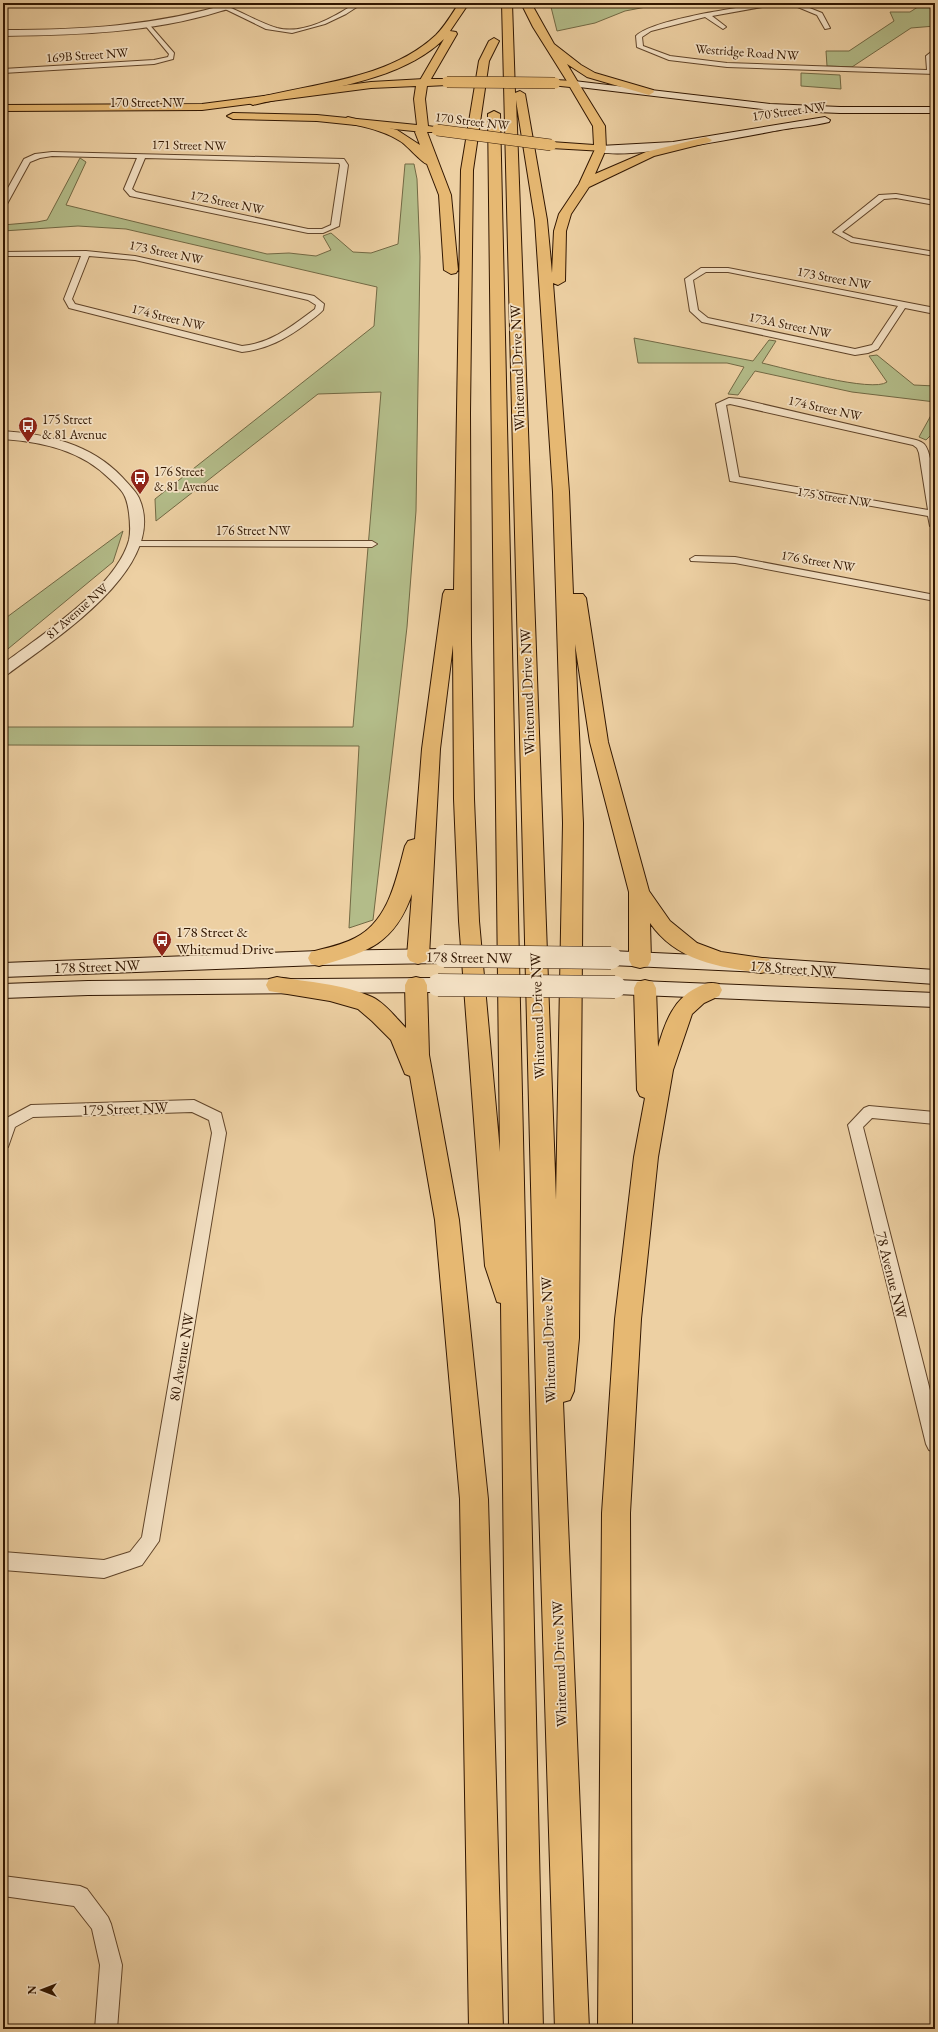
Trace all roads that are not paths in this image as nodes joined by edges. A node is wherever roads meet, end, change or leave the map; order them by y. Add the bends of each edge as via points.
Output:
1 (239, 3) edge
2 (360, 3) edge
3 (464, 3) edge
4 (507, 3) edge
5 (526, 3) edge
6 (781, 3) edge
7 (791, 3) edge
8 (226, 8) junction
9 (706, 15) junction
10 (147, 24) junction
11 (723, 28) dead end
12 (827, 28) dead end
13 (3, 33) edge
14 (499, 42) junction
15 (550, 46) junction
16 (935, 51) edge
17 (3, 72) edge
18 (933, 72) edge
19 (424, 82) junction
20 (574, 84) junction
21 (649, 92) junction
22 (253, 102) junction
23 (3, 108) edge
24 (935, 110) edge
25 (3, 116) edge
26 (935, 116) edge
27 (348, 120) junction
28 (599, 126) junction
29 (422, 128) junction
30 (706, 140) junction
31 (551, 145) junction
32 (600, 149) junction
33 (142, 156) junction
34 (435, 170) junction
35 (585, 184) junction
36 (4, 201) edge
37 (935, 202) edge
38 (323, 231) joint
39 (86, 253) junction
40 (3, 254) edge
41 (935, 254) edge
42 (903, 305) junction
43 (935, 311) edge
44 (705, 320) joint
45 (464, 331) junction
46 (551, 347) junction
47 (258, 349) joint
48 (3, 434) edge
49 (464, 470) junction
50 (734, 479) joint
51 (561, 492) junction
52 (933, 514) junction
53 (935, 526) edge
54 (134, 544) junction
55 (372, 544) dead end
56 (695, 559) dead end
57 (935, 598) edge
58 (3, 671) edge
59 (427, 800) junction
60 (639, 892) junction
61 (418, 956) junction
62 (319, 958) junction
63 (640, 960) junction
64 (761, 965) junction
65 (3, 970) edge
66 (935, 976) edge
67 (277, 985) junction
68 (416, 985) junction
69 (645, 988) junction
70 (711, 990) junction
71 (3, 991) edge
72 (935, 1000) edge
73 (425, 1100) junction
74 (216, 1118) joint
75 (935, 1118) edge
76 (3, 1144) edge
77 (646, 1157) junction
78 (513, 1316) junction
79 (935, 1444) edge
80 (552, 1471) junction
81 (3, 1561) edge
82 (3, 1886) edge
83 (106, 2029) edge
84 (486, 2029) edge
85 (526, 2029) edge
86 (572, 2029) edge
87 (615, 2029) edge

1 - 8 street
2 - 8 street via 334,18 289,32
3 - 19 main road via 458,21
3 - 22 main road via 452,23 439,37 421,51 394,65 336,83
4 - 14 main road, Whitemud Drive NW
5 - 15 main road
6 - 9 street, Westridge Road NW
7 - 12 street via 820,14
8 - 10 street
9 - 11 street, Westridge Road NW
9 - 18 street, Westridge Road NW via 649,30 639,36 640,47 669,58 727,65
10 - 13 street
10 - 17 street, 169B Street NW via 172,54 171,58 148,63
14 - 45 main road via 484,61 467,170
14 - 46 main road via 516,72 534,173 541,220
14 - 78 main road, Whitemud Drive NW via 494,144
14 - 80 main road, Whitemud Drive NW
15 - 20 main road
15 - 21 main road via 577,68 591,75
16 - 18 street via 929,56
19 - 20 main road, 170 Street NW, bridge
19 - 22 main road, 170 Street NW via 354,86
19 - 29 main road via 419,105
20 - 21 main road, 170 Street NW
20 - 28 main road
21 - 24 main road, 170 Street NW via 787,108
22 - 23 main road, 170 Street NW via 166,108
25 - 27 main road, 170 Street NW via 255,116
26 - 30 main road, 170 Street NW via 869,117 805,122
27 - 29 main road, 170 Street NW
27 - 34 main road via 403,136 420,150
28 - 31 main road via 580,139
28 - 32 main road
29 - 31 main road, 170 Street NW, bridge
29 - 34 main road via 421,132
30 - 32 main road, 170 Street NW via 659,148
30 - 35 main road via 650,154
31 - 32 main road, 170 Street NW
32 - 35 main road
33 - 36 street, 171 Street NW via 38,156 27,161
33 - 38 street, 172 Street NW via 128,189 133,194 308,231
33 - 38 street, 171 Street NW via 341,161 344,165 335,226
34 - 45 main road via 445,195 454,300
35 - 46 main road via 566,214 560,231
37 - 41 street via 896,196 882,197 837,232 850,240
39 - 40 street, 173 Street NW
39 - 47 street, 174 Street NW via 68,299 72,306 242,349
39 - 47 street, 173 Street NW via 136,258 311,298 320,304 319,310 272,344
42 - 43 street, 173 Street NW
42 - 44 street, 173A Street NW via 878,344 870,350 861,352
42 - 44 street, 173 Street NW via 728,270 704,270 689,279 694,311
45 - 49 main road
46 - 51 main road
48 - 54 street, 81 Avenue NW via 73,447 109,470 132,496 137,521
49 - 59 main road
49 - 78 main road via 463,768 469,921 497,1266
50 - 52 street, 175 Street NW
50 - 52 street, 174 Street NW via 720,407 723,402 740,402 911,441 921,446
51 - 60 main road via 599,742
51 - 80 main road via 573,823 566,1338
52 - 53 street
54 - 55 street, 176 Street NW
54 - 58 street, 81 Avenue NW via 108,585 76,614
56 - 57 street, 176 Street NW via 735,560
59 - 61 main road
59 - 62 main road via 400,898 388,920 371,938
60 - 63 main road
60 - 64 main road via 663,926 690,948 718,960
61 - 62 main road, 178 Street NW
61 - 63 main road, 178 Street NW, bridge
61 - 68 main road
62 - 65 main road, 178 Street NW
63 - 64 main road, 178 Street NW
63 - 69 main road
64 - 66 main road, 178 Street NW
67 - 68 main road, 178 Street NW
67 - 71 main road, 178 Street NW
67 - 73 main road via 330,993 365,1003 400,1036
68 - 69 main road, 178 Street NW, bridge
68 - 73 main road via 418,1055
69 - 70 main road, 178 Street NW
69 - 77 main road via 649,1074
70 - 72 main road, 178 Street NW
70 - 77 main road via 689,1002 672,1037 662,1070
73 - 84 main road via 447,1220 474,1499
74 - 76 street, 179 Street NW via 194,1106 31,1111 9,1124
74 - 81 street, 80 Avenue NW via 219,1133 150,1541 136,1559 104,1569
75 - 79 street, 78 Avenue NW via 869,1112 854,1125
77 - 87 main road via 628,1319 616,1513
78 - 85 main road, Whitemud Drive NW
80 - 86 main road, Whitemud Drive NW
82 - 83 street via 80,1896 101,1924 111,1965

